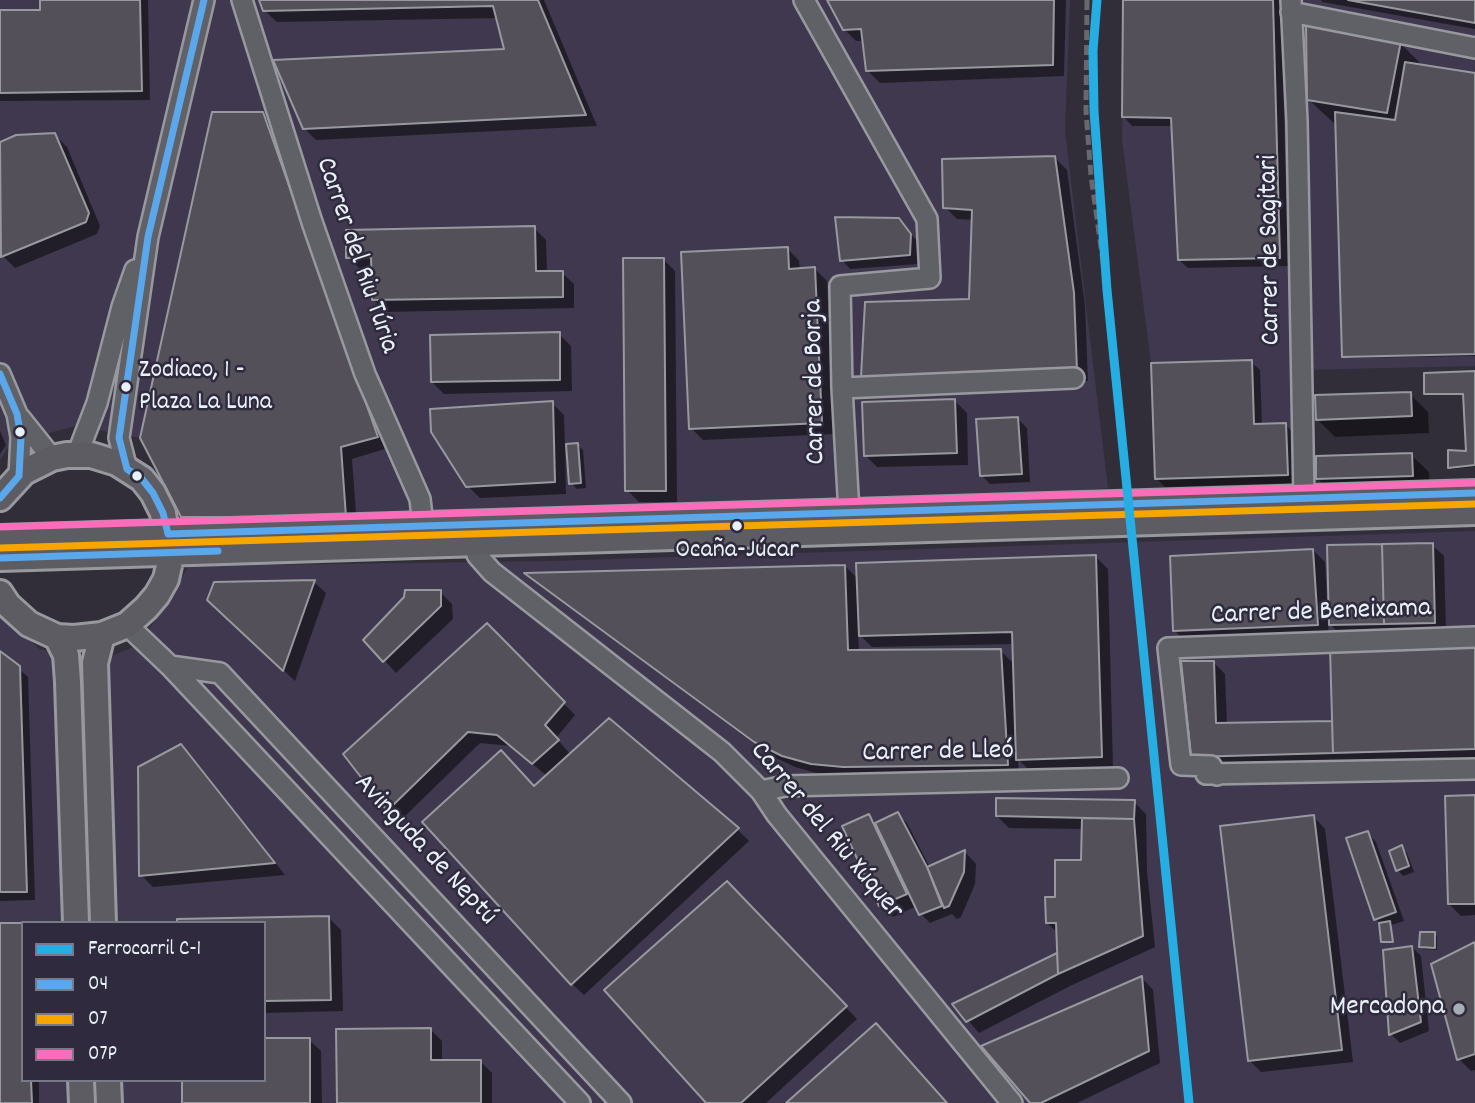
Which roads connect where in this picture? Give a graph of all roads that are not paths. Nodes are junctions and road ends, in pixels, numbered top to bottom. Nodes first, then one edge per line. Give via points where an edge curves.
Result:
1 (204, 0) edge
2 (242, 0) edge
3 (804, 0) edge
4 (1291, 6) edge
5 (1475, 48) edge
6 (148, 237) junction
7 (0, 373) edge
8 (1074, 378) dead end
9 (842, 388) junction
10 (17, 414) junction
11 (77, 455) junction
12 (52, 458) junction
13 (127, 469) junction
14 (19, 476) junction
15 (1475, 493) edge
16 (0, 498) edge
17 (1304, 500) junction
18 (849, 513) junction
19 (1475, 513) edge
20 (1161, 514) junction
21 (1079, 516) junction
22 (424, 525) junction
23 (867, 532) junction
24 (0, 538) edge
25 (169, 543) junction
26 (477, 543) junction
27 (0, 558) edge
28 (0, 593) edge
29 (127, 625) junction
30 (102, 635) junction
31 (57, 636) junction
32 (1475, 637) edge
33 (170, 666) junction
34 (1475, 769) edge
35 (1118, 778) dead end
36 (761, 791) junction
37 (76, 921) edge
38 (103, 921) edge
39 (81, 1082) edge
40 (108, 1082) edge
41 (82, 1103) edge
42 (109, 1103) edge
43 (580, 1103) edge
44 (621, 1103) edge
45 (1012, 1103) edge

1 - 6 street
2 - 22 street, Carrer del Riu Túria via 312,222 365,374 420,499
3 - 9 street, Carrer de Borja via 927,219 930,278 841,286
4 - 5 street
4 - 17 street, Carrer de Sagitari
6 - 11 street
6 - 13 street via 119,438
7 - 10 street
8 - 9 street
9 - 18 street, Carrer de Borja
10 - 12 street
10 - 14 street via 22,438
11 - 12 main road
11 - 13 main road via 103,458
12 - 14 main road
13 - 25 main road via 153,493
14 - 16 main road
15 - 17 main road
17 - 20 main road
18 - 21 main road
18 - 22 main road
18 - 23 street
19 - 20 main road
20 - 21 main road
21 - 23 main road
22 - 25 main road
23 - 26 main road
24 - 25 main road
25 - 26 main road
25 - 27 main road
25 - 29 main road via 166,579 158,595
26 - 36 street, Carrer del Riu Xúquer via 477,555 492,572 722,752
28 - 31 main road via 29,624
29 - 30 main road
29 - 33 street, Avinguda de Neptú
30 - 31 main road
30 - 38 main road via 94,663
31 - 37 main road via 66,655 68,682
32 - 34 street, Carrer de Beneixama via 1168,648 1181,765 1211,766 1211,774
33 - 43 street, Avinguda de Neptú
33 - 44 street, Avinguda de Neptú via 220,673
35 - 36 street, Carrer de Lleó via 785,786
36 - 45 street, Carrer del Riu Xúquer
39 - 41 main road
40 - 42 main road

